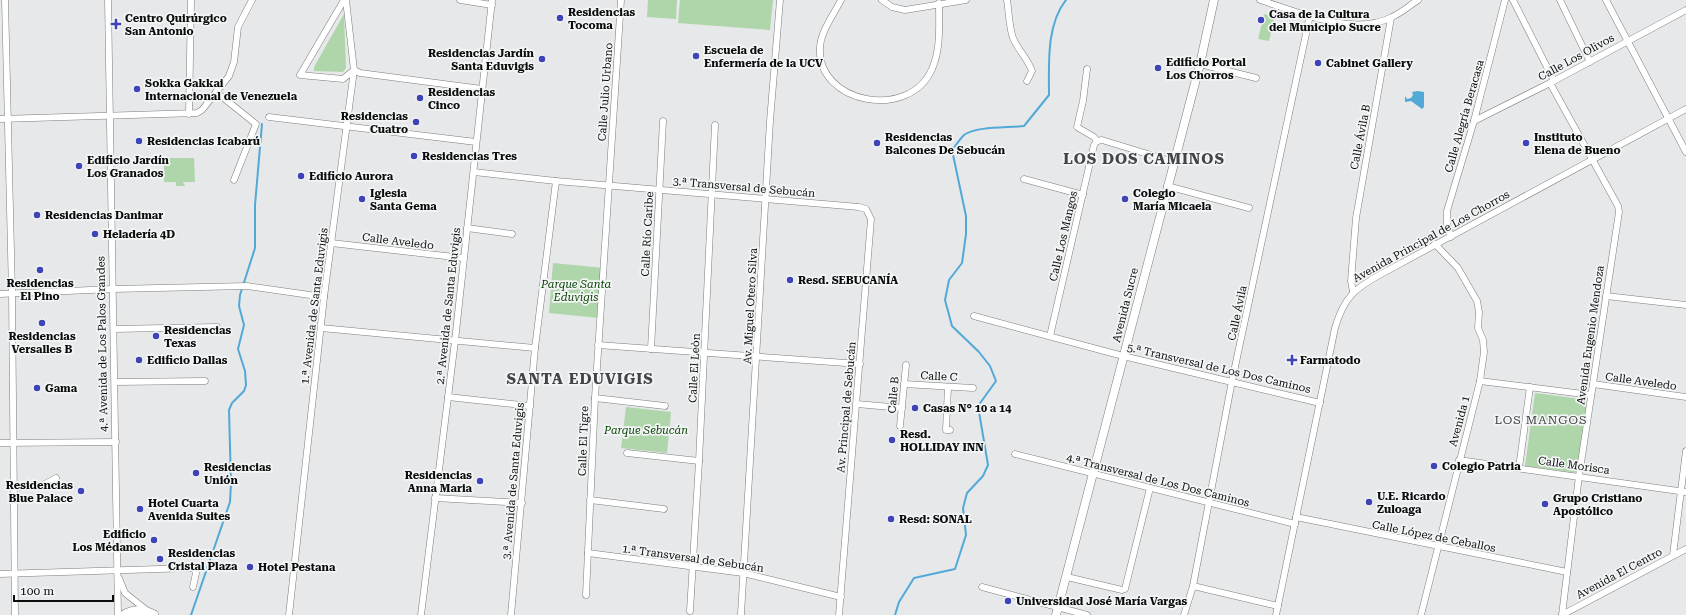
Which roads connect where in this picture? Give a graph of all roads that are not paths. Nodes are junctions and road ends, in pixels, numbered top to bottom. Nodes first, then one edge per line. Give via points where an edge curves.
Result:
1 (5, 0) edge
2 (108, 0) edge
3 (191, 0) edge
4 (252, 0) edge
5 (345, 0) edge
6 (460, 0) edge
7 (621, 0) edge
8 (780, 0) edge
9 (842, 0) edge
10 (882, 0) edge
11 (966, 0) edge
12 (1007, 0) edge
13 (1214, 0) edge
14 (1260, 0) edge
15 (1418, 0) edge
16 (1513, 0) edge
17 (1560, 0) edge
18 (1606, 0) edge
19 (1507, 1) edge
20 (492, 2) edge
21 (939, 3) junction
22 (1686, 10) edge
23 (1310, 15) junction
24 (1391, 18) junction
25 (1628, 40) junction
26 (1590, 62) junction
27 (1200, 64) junction
28 (1087, 69) dead end
29 (354, 70) junction
30 (1256, 78) dead end
31 (1027, 81) dead end
32 (1552, 82) junction
33 (482, 89) junction
34 (216, 92) junction
35 (1686, 109) edge
36 (189, 114) junction
37 (109, 117) junction
38 (270, 117) dead end
39 (3, 119) edge
40 (1668, 119) junction
41 (663, 121) dead end
42 (1474, 121) junction
43 (715, 125) dead end
44 (346, 126) junction
45 (1097, 141) junction
46 (476, 142) junction
47 (1686, 152) edge
48 (1592, 159) junction
49 (1174, 162) junction
50 (474, 172) junction
51 (1024, 179) dead end
52 (234, 180) dead end
53 (556, 181) junction
54 (608, 186) junction
55 (1167, 186) junction
56 (660, 190) junction
57 (712, 194) junction
58 (1083, 195) junction
59 (765, 199) junction
60 (1249, 208) dead end
61 (871, 219) joint
62 (467, 228) junction
63 (512, 234) dead end
64 (1451, 237) junction
65 (331, 243) junction
66 (1435, 244) junction
67 (463, 258) junction
68 (112, 289) junction
69 (1353, 292) junction
70 (12, 293) junction
71 (0, 294) edge
72 (1606, 296) junction
73 (324, 297) junction
74 (1686, 305) edge
75 (974, 316) dead end
76 (216, 327) dead end
77 (321, 328) junction
78 (114, 329) junction
79 (1050, 336) junction
80 (455, 341) junction
81 (598, 345) junction
82 (535, 348) junction
83 (651, 349) junction
84 (705, 354) junction
85 (1123, 356) junction
86 (758, 358) junction
87 (860, 364) junction
88 (906, 365) dead end
89 (205, 381) dead end
90 (1232, 381) junction
91 (1480, 381) junction
92 (115, 382) junction
93 (904, 384) junction
94 (1593, 384) junction
95 (948, 387) junction
96 (1530, 387) junction
97 (973, 388) dead end
98 (1591, 395) junction
99 (448, 397) junction
100 (1686, 397) edge
101 (595, 398) junction
102 (1320, 403) junction
103 (856, 404) junction
104 (530, 406) junction
105 (665, 406) dead end
106 (902, 408) junction
107 (900, 426) dead end
108 (950, 430) dead end
109 (116, 442) junction
110 (0, 443) edge
111 (14, 443) junction
112 (1686, 451) edge
113 (627, 453) dead end
114 (1015, 454) dead end
115 (1459, 460) junction
116 (699, 461) junction
117 (1519, 468) junction
118 (1094, 473) junction
119 (1579, 476) junction
120 (56, 478) dead end
121 (15, 487) junction
122 (1150, 488) junction
123 (1683, 492) edge
124 (435, 498) junction
125 (590, 500) junction
126 (522, 503) junction
127 (1210, 503) junction
128 (664, 509) dead end
129 (1296, 517) junction
130 (1295, 524) junction
131 (1439, 547) junction
132 (1686, 549) edge
133 (588, 553) junction
134 (1673, 555) junction
135 (692, 567) junction
136 (118, 571) junction
137 (15, 572) junction
138 (1567, 572) junction
139 (0, 574) edge
140 (743, 574) junction
141 (1067, 577) junction
142 (1193, 586) junction
143 (193, 587) dead end
144 (982, 587) dead end
145 (586, 595) dead end
146 (841, 597) junction
147 (1278, 606) junction
148 (690, 611) dead end
149 (1057, 611) edge
150 (153, 614) edge
151 (741, 614) dead end
152 (15, 615) edge
153 (118, 615) edge
154 (124, 615) edge
155 (289, 615) edge
156 (421, 615) edge
157 (511, 615) edge
158 (839, 615) edge
159 (1086, 615) edge
160 (1184, 615) edge
161 (1276, 615) edge
162 (1421, 615) edge
163 (1562, 615) edge

1 - 39 street
2 - 37 street, 4.ª Avenida de Los Palos Grandes
3 - 36 street
4 - 34 street via 238,27 234,62 229,76
5 - 29 street, 1.ª Avenida de Santa Eduvigis
5 - 29 street via 300,75 343,79
6 - 20 street
7 - 54 street, Calle Julio Urbano
8 - 59 street, Av. Miguel Otero Silva
9 - 21 street via 823,34 820,44 822,66 825,73 850,94 881,101 897,99 908,94 925,80 932,70 940,34
10 - 21 street via 899,10
11 - 21 street
12 - 31 street via 1012,36 1022,55 1030,63 1032,71
13 - 27 main road, Avenida Sucre
14 - 23 street
15 - 24 street
16 - 32 street, Avenida Eugenio Mendoza
17 - 26 street
18 - 25 street
19 - 42 street, Calle Alegría Beracasa
20 - 33 street, 2.ª Avenida de Santa Eduvigis
22 - 25 street, Calle Los Olivos
23 - 24 street via 1354,26
23 - 90 street, Calle Ávila
24 - 69 street, Calle Ávila B via 1356,218 1351,281
25 - 26 street, Calle Los Olivos
25 - 40 street
26 - 32 street, Calle Los Olivos
27 - 30 street
27 - 49 main road, Avenida Sucre
28 - 45 street via 1077,127
29 - 33 street via 360,73
29 - 44 street, 1.ª Avenida de Santa Eduvigis
32 - 42 street, Calle Los Olivos
32 - 48 street, Avenida Eugenio Mendoza
33 - 46 street, 2.ª Avenida de Santa Eduvigis
34 - 36 street via 202,110
34 - 52 street via 251,119 257,127
35 - 40 street, Avenida Principal de Los Chorros
36 - 37 street
37 - 39 street
37 - 68 street, 4.ª Avenida de Los Palos Grandes
38 - 44 street
39 - 70 street
40 - 47 street
40 - 48 street, Avenida Principal de Los Chorros
41 - 56 street, Calle Río Caribe
42 - 64 street, Calle Alegría Beracasa via 1447,211
43 - 57 street, Calle El Leòn
44 - 46 street
44 - 65 street, 1.ª Avenida de Santa Eduvigis
45 - 49 street via 1102,140
45 - 58 street, Calle Los Mangos
46 - 50 street, 2.ª Avenida de Santa Eduvigis
48 - 64 street, Avenida Principal de Los Chorros
48 - 72 street, Avenida Eugenio Mendoza via 1619,212
49 - 55 main road, Avenida Sucre
50 - 53 street, 3.ª Transversal de Sebucán
50 - 62 street, 2.ª Avenida de Santa Eduvigis
51 - 58 street
53 - 54 street, 3.ª Transversal de Sebucán
53 - 82 street, 3.ª Avenida de Santa Eduvigis
54 - 56 street, 3.ª Transversal de Sebucán
54 - 81 street, Calle El Tigre
55 - 60 street
55 - 85 main road, Avenida Sucre
56 - 57 street, 3.ª Transversal de Sebucán
56 - 83 street, Calle Río Caribe
57 - 59 street, 3.ª Transversal de Sebucán
57 - 84 street, Calle El Leòn
58 - 79 street, Calle Los Mangos
59 - 61 street, 3.ª Transversal de Sebucán via 859,207 866,209
59 - 86 street, Av. Miguel Otero Silva
61 - 87 street, Av. Principal de Sebucán
62 - 63 street
62 - 67 street, 2.ª Avenida de Santa Eduvigis
64 - 66 street, Avenida Principal de Los Chorros
65 - 67 street, Calle Aveledo
65 - 73 street, 1.ª Avenida de Santa Eduvigis
66 - 69 street, Avenida Principal de Los Chorros via 1371,279
66 - 91 street, Avenida 1 via 1458,268 1477,301 1478,328 1484,352
67 - 80 street, 2.ª Avenida de Santa Eduvigis
68 - 70 street
68 - 73 street via 247,286
68 - 78 street, 4.ª Avenida de Los Palos Grandes
69 - 102 street, Avenida Principal de Los Chorros via 1337,322
70 - 71 street
70 - 111 street
72 - 74 street
72 - 94 street, Avenida Eugenio Mendoza
73 - 77 street, 1.ª Avenida de Santa Eduvigis
75 - 79 street, 5.ª Transversal de Los Dos Caminos
76 - 78 street
77 - 80 street
77 - 155 street, 1.ª Avenida de Santa Eduvigis
78 - 92 street, 4.ª Avenida de Los Palos Grandes
79 - 85 street, 5.ª Transversal de Los Dos Caminos
80 - 82 street
80 - 99 street, 2.ª Avenida de Santa Eduvigis
81 - 83 street
81 - 101 street, Calle El Tigre
82 - 104 street, 3.ª Avenida de Santa Eduvigis
83 - 84 street
84 - 86 street
84 - 116 street, Calle El Leòn
85 - 90 street, 5.ª Transversal de Los Dos Caminos
85 - 118 main road, Avenida Sucre
86 - 87 street
86 - 140 street, Av. Miguel Otero Silva
87 - 103 street, Av. Principal de Sebucán
88 - 93 street, Calle B
89 - 92 street
90 - 102 street, 5.ª Transversal de Los Dos Caminos
90 - 127 street, Calle Ávila
91 - 96 street
91 - 115 street, Avenida 1
92 - 109 street, 4.ª Avenida de Los Palos Grandes
93 - 95 street, Calle C
93 - 106 street, Calle B
94 - 98 street, Avenida Eugenio Mendoza
94 - 100 street, Calle Aveledo
95 - 97 street, Calle C
95 - 108 street via 946,430
96 - 98 street
96 - 117 street
98 - 119 street, Avenida Eugenio Mendoza
99 - 104 street
99 - 124 street, 2.ª Avenida de Santa Eduvigis
101 - 105 street
101 - 125 street, Calle El Tigre
102 - 129 street, Avenida Principal de Los Chorros
103 - 106 street
103 - 146 street, Av. Principal de Sebucán
104 - 126 street, 3.ª Avenida de Santa Eduvigis
106 - 107 street, Calle B
109 - 111 street
109 - 136 street, 4.ª Avenida de Los Palos Grandes
110 - 111 street
111 - 121 street
112 - 123 street
113 - 116 street
114 - 118 street, 4.ª Transversal de Los Dos Caminos
115 - 117 street, Calle Morisca
115 - 131 street, Avenida 1
116 - 135 street, Calle El Leòn
117 - 119 street, Calle Morisca
118 - 122 street, 4.ª Transversal de Los Dos Caminos
118 - 141 main road, Avenida Sucre
119 - 123 street, Calle Morisca
119 - 138 street, Avenida Eugenio Mendoza
120 - 121 street via 41,486
121 - 137 street
122 - 127 street, 4.ª Transversal de Los Dos Caminos
122 - 141 street via 1125,589
123 - 134 street
124 - 126 street
124 - 156 street, 2.ª Avenida de Santa Eduvigis
125 - 128 street
125 - 133 street, Calle El Tigre
126 - 157 street, 3.ª Avenida de Santa Eduvigis
127 - 130 street, 4.ª Transversal de Los Dos Caminos
127 - 142 street, Calle Ávila
129 - 130 street, Avenida Principal de Los Chorros
129 - 131 street, Calle López de Ceballos
130 - 147 street, Avenida Principal de Los Chorros
131 - 138 street, Calle López de Ceballos
131 - 162 street, Avenida 1
132 - 134 street, Avenida El Centro
133 - 135 street, 1.ª Transversal de Sebucán
133 - 145 street, Calle El Tigre
134 - 163 street, Avenida El Centro
135 - 140 street, 1.ª Transversal de Sebucán
135 - 148 street, Calle El Leòn
136 - 137 street
136 - 143 street via 191,568 195,569 196,573
136 - 150 street via 125,593
136 - 153 street, 4.ª Avenida de Los Palos Grandes
137 - 139 street
137 - 152 street
138 - 163 street, Avenida Eugenio Mendoza
140 - 146 street, 1.ª Transversal de Sebucán
140 - 151 street, Av. Miguel Otero Silva
141 - 149 main road, Avenida Sucre
142 - 147 street
142 - 160 street, Calle Ávila
144 - 149 street
146 - 158 street, Av. Principal de Sebucán
147 - 161 street, Avenida Principal de Los Chorros
149 - 159 street
150 - 154 main road via 131,611

